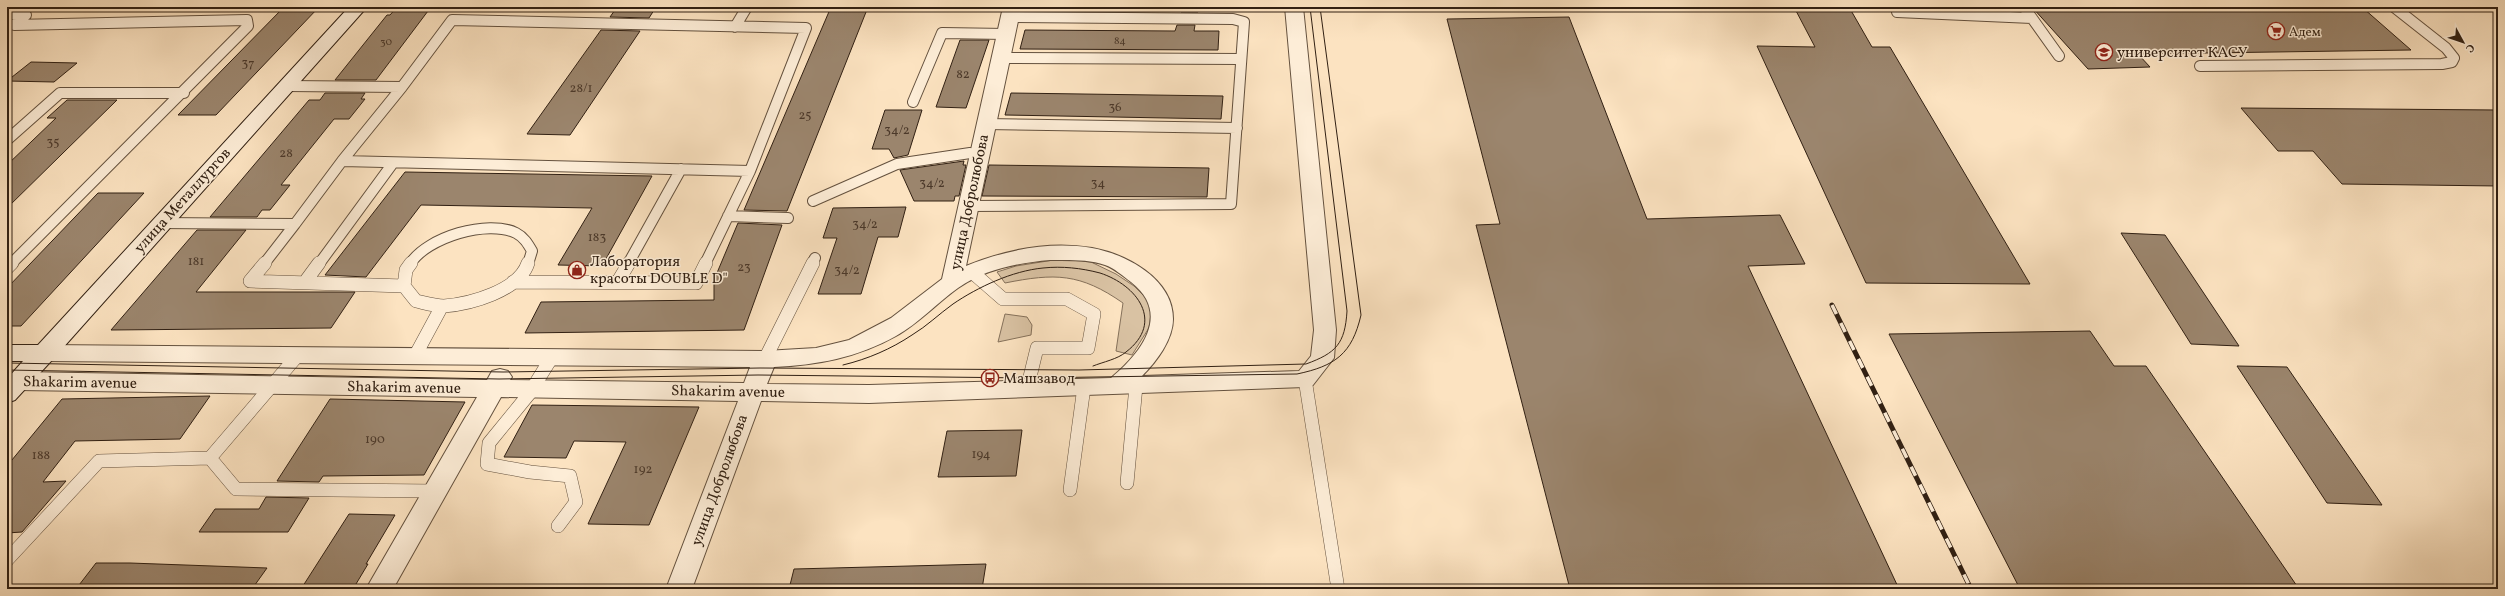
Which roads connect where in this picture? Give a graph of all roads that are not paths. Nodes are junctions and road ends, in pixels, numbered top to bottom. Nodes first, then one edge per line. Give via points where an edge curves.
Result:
1 (358, 7) edge
2 (746, 7) edge
3 (1214, 7) edge
4 (1294, 7) edge
5 (2024, 7) edge
6 (2394, 7) edge
7 (1897, 12) dead end
8 (7, 14) edge
9 (2032, 18) junction
10 (1009, 19) edge
11 (1212, 19) junction
12 (735, 27) junction
13 (2059, 56) dead end
14 (1001, 58) junction
15 (1241, 59) junction
16 (2200, 66) dead end
17 (287, 86) junction
18 (402, 87) junction
19 (184, 93) junction
20 (913, 102) dead end
21 (986, 124) junction
22 (1237, 128) junction
23 (7, 140) edge
24 (970, 153) dead end
25 (342, 162) junction
26 (393, 163) junction
27 (681, 170) junction
28 (750, 171) junction
29 (813, 201) dead end
30 (969, 206) junction
31 (728, 216) junction
32 (788, 218) dead end
33 (160, 223) junction
34 (295, 224) junction
35 (815, 258) dead end
36 (7, 268) edge
37 (962, 277) junction
38 (305, 282) junction
39 (512, 282) junction
40 (617, 283) junction
41 (404, 286) junction
42 (442, 306) junction
43 (7, 353) edge
44 (45, 353) junction
45 (298, 355) junction
46 (415, 356) junction
47 (512, 357) junction
48 (552, 357) junction
49 (765, 358) junction
50 (1305, 379) junction
51 (274, 385) junction
52 (11, 386) edge
53 (1126, 386) junction
54 (1084, 387) junction
55 (494, 388) junction
56 (532, 389) junction
57 (1027, 389) junction
58 (752, 392) junction
59 (210, 458) junction
60 (1127, 484) dead end
61 (1070, 490) dead end
62 (435, 491) junction
63 (558, 526) dead end
64 (13, 546) edge
65 (7, 560) edge
66 (379, 589) edge
67 (678, 589) edge
68 (1338, 589) edge

1 - 17 street, улица Металлургов
2 - 12 lane
3 - 11 lane
4 - 50 street via 1325,330 1322,358
5 - 9 lane
6 - 16 lane via 2446,48 2454,58 2452,62
7 - 9 lane
8 - 19 lane via 26,15 14,25 247,20 248,26
9 - 13 lane
10 - 11 lane
10 - 14 street, улица Добролюбова
10 - 20 lane via 942,33
11 - 15 lane via 1244,22
12 - 18 lane via 452,20
12 - 28 lane via 806,28
14 - 15 lane
14 - 21 street, улица Добролюбова
15 - 22 lane
17 - 18 lane
17 - 33 street, улица Металлургов
18 - 25 lane
19 - 23 lane via 60,93
19 - 36 lane
21 - 22 lane
21 - 30 street, улица Добролюбова
22 - 30 lane via 1231,204
24 - 29 lane via 896,164
25 - 26 lane
25 - 34 lane
26 - 27 lane
26 - 38 lane
27 - 28 lane
27 - 40 lane
28 - 31 lane
30 - 37 street, улица Добролюбова
31 - 32 lane
31 - 40 lane via 696,283
33 - 34 lane
33 - 44 street, улица Металлургов
34 - 38 lane via 250,281
35 - 49 lane
37 - 49 street, улица Добролюбова via 884,332 846,349 813,357
37 - 53 street via 1015,256 1084,254 1111,259 1151,287 1163,316 1158,339
37 - 57 lane via 1003,299 1067,299 1094,314 1088,348 1037,348
38 - 41 lane
39 - 40 lane
39 - 41 lane via 527,267 532,251 526,238 512,230 490,228 465,231 440,241 419,254 406,270
39 - 42 lane via 496,293 476,301
41 - 42 lane via 416,301
42 - 46 lane
43 - 44 street, Shakarim avenue
44 - 45 street, Shakarim avenue
44 - 52 street, улица Металлургов
45 - 46 street, Shakarim avenue
45 - 51 lane
46 - 47 street, Shakarim avenue
47 - 48 street, Shakarim avenue
47 - 55 street
48 - 49 street, Shakarim avenue
48 - 56 lane
49 - 58 street, улица Добролюбова
50 - 53 street, Shakarim avenue
50 - 68 lane
51 - 52 street, Shakarim avenue
51 - 55 street, Shakarim avenue
51 - 59 lane
53 - 54 street, Shakarim avenue
53 - 60 lane
54 - 57 street, Shakarim avenue
54 - 61 lane
55 - 56 street, Shakarim avenue
55 - 62 street
56 - 58 street, Shakarim avenue
56 - 63 lane via 489,443 487,464 570,476 576,502
57 - 58 street, Shakarim avenue via 869,394
58 - 67 street, улица Добролюбова
59 - 62 lane via 236,489
59 - 64 lane via 100,461
62 - 66 street
64 - 65 lane

